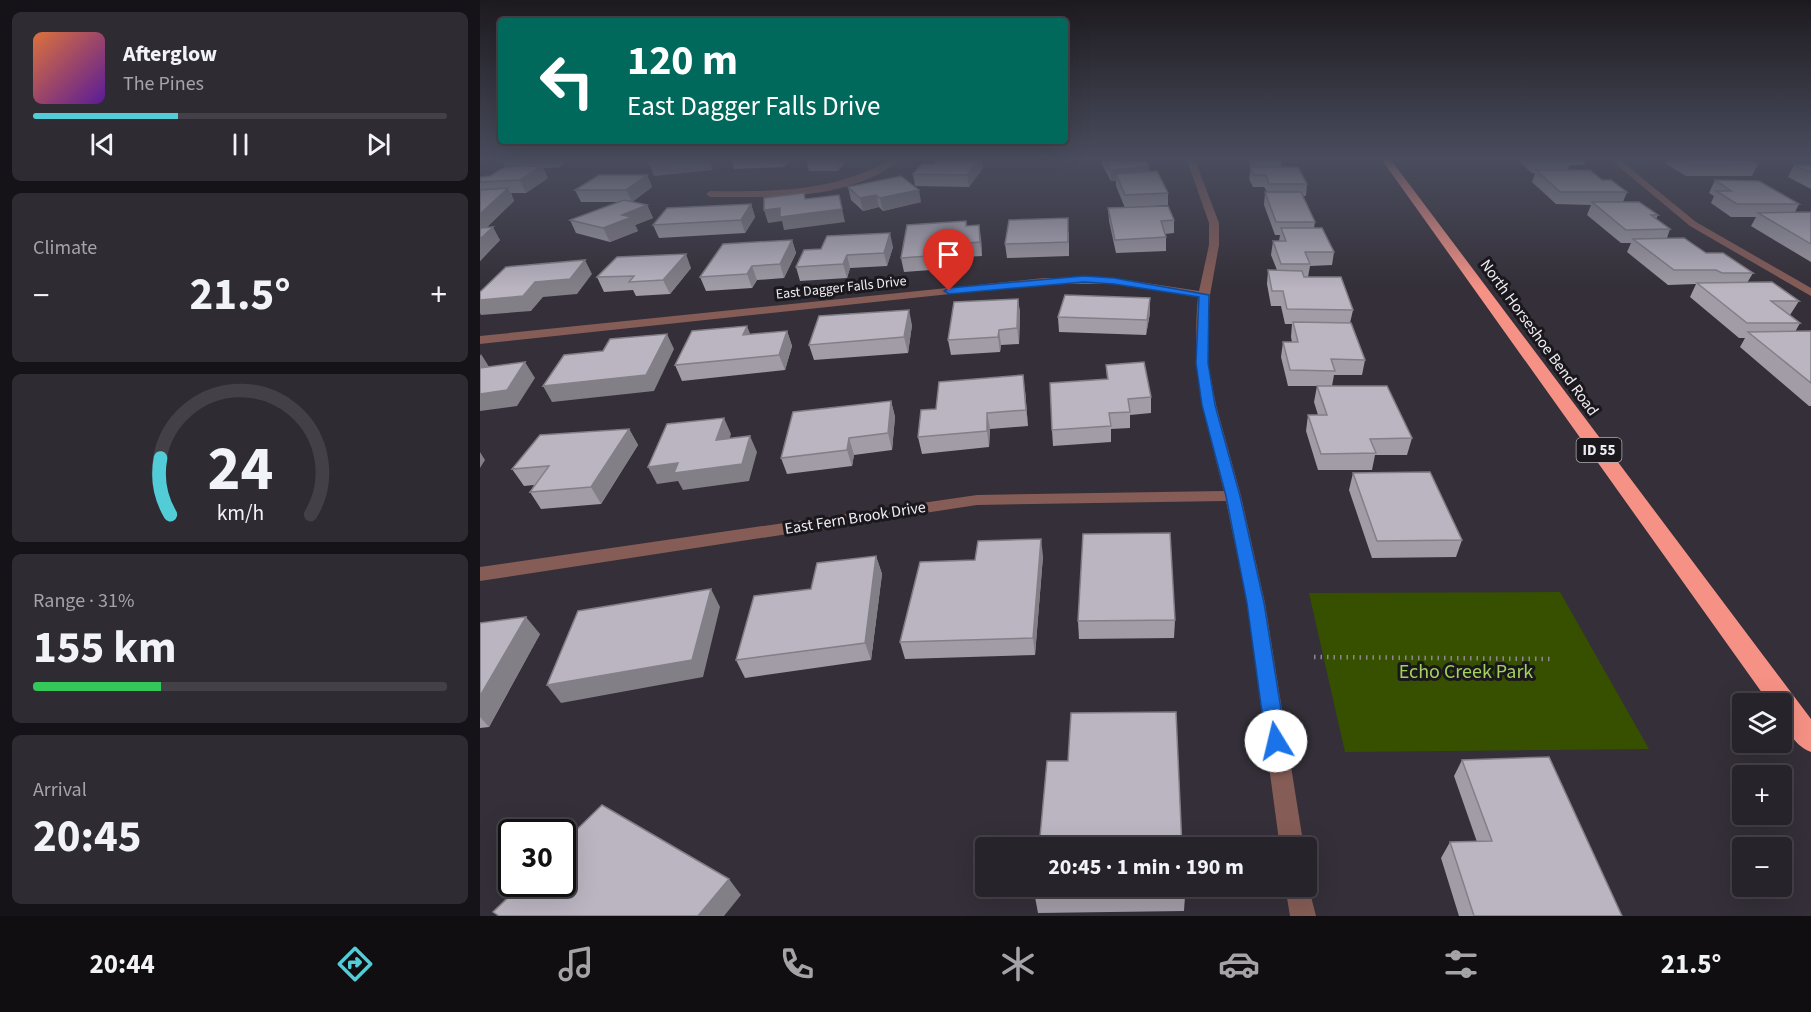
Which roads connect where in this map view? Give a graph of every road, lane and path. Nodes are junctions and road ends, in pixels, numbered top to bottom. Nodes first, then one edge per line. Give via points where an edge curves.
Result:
1 (1207, 203) edge
2 (1417, 203) edge
3 (1667, 203) edge
4 (1811, 292) edge
5 (1204, 295) junction
6 (480, 340) edge
7 (1233, 496) junction
8 (480, 574) edge
9 (1314, 657) dead end
10 (1552, 659) dead end
11 (1811, 740) edge
12 (1290, 837) edge
13 (1300, 897) edge
14 (1303, 916) edge

1 - 5 street via 1215,234
2 - 11 highway, North Horseshoe Bend Road / ID 55
3 - 4 street via 1693,224
5 - 6 street, East Dagger Falls Drive via 1114,281 1044,281
5 - 7 street via 1202,363
7 - 8 street, East Fern Brook Drive via 977,500
7 - 12 street via 1256,603
9 - 10 path
13 - 14 street

